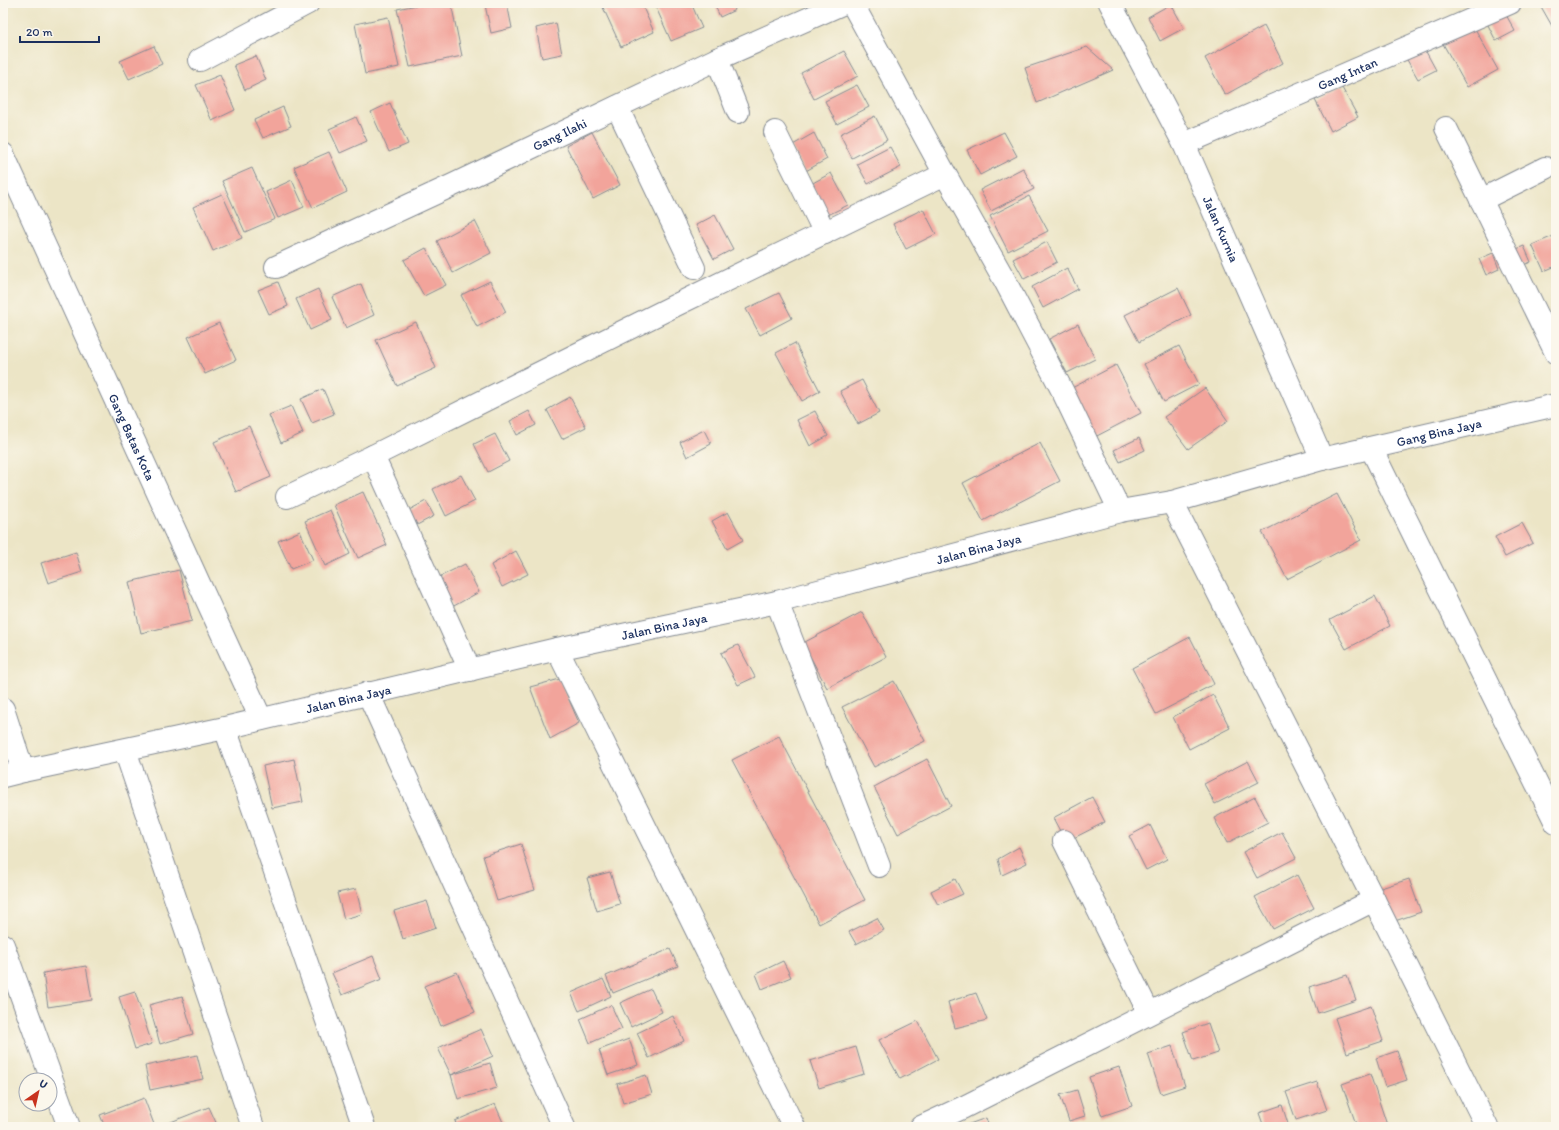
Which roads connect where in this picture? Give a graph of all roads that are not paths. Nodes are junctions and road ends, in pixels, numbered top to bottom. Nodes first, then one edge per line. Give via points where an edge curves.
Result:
1 (308, 3) edge
2 (844, 3) edge
3 (852, 3) edge
4 (1110, 3) edge
5 (1510, 3) edge
6 (717, 59) junction
7 (200, 60) dead end
8 (617, 107) junction
9 (738, 112) dead end
10 (1446, 128) dead end
11 (775, 132) dead end
12 (1184, 144) junction
13 (3, 154) edge
14 (1545, 168) dead end
15 (945, 174) junction
16 (1481, 200) junction
17 (825, 233) junction
18 (276, 267) dead end
19 (694, 268) dead end
20 (1556, 353) edge
21 (1556, 405) edge
22 (1371, 448) junction
23 (373, 456) junction
24 (1322, 459) junction
25 (287, 497) dead end
26 (1172, 502) junction
27 (1120, 511) junction
28 (778, 602) junction
29 (557, 649) junction
30 (470, 670) junction
31 (368, 693) junction
32 (3, 709) edge
33 (261, 719) junction
34 (225, 728) junction
35 (125, 750) junction
36 (13, 774) edge
37 (1556, 823) edge
38 (1064, 841) dead end
39 (879, 866) dead end
40 (1374, 900) junction
41 (3, 945) edge
42 (1149, 1013) junction
43 (69, 1127) edge
44 (253, 1127) edge
45 (364, 1127) edge
46 (564, 1127) edge
47 (794, 1127) edge
48 (920, 1127) edge
49 (1487, 1127) edge

1 - 7 street
2 - 6 street, Gang Ilahi
3 - 15 street
4 - 12 street, Jalan Kurnia
5 - 12 street, Gang Intan
6 - 8 street, Gang Ilahi
6 - 9 street
8 - 18 street, Gang Ilahi
8 - 19 street
10 - 16 street
11 - 17 street
12 - 24 street, Jalan Kurnia
13 - 33 street, Gang Batas Kota
14 - 16 street
15 - 17 street
15 - 27 street via 1062,390
16 - 20 street
17 - 23 street
21 - 22 street, Gang Bina Jaya
22 - 24 street, Gang Bina Jaya
22 - 37 street
23 - 25 street
23 - 30 street
24 - 26 street, Jalan Bina Jaya
26 - 27 street, Jalan Bina Jaya
26 - 40 street
27 - 28 street, Jalan Bina Jaya
28 - 29 street, Jalan Bina Jaya
28 - 39 street
29 - 30 street, Jalan Bina Jaya
29 - 47 street
30 - 31 street, Jalan Bina Jaya
31 - 33 street, Jalan Bina Jaya
31 - 46 street
32 - 36 street
33 - 34 street, Jalan Bina Jaya
34 - 35 street, Jalan Bina Jaya
34 - 45 street
35 - 36 street, Jalan Bina Jaya
35 - 44 street
38 - 42 street
40 - 42 street
40 - 49 street
41 - 43 street
42 - 48 street

